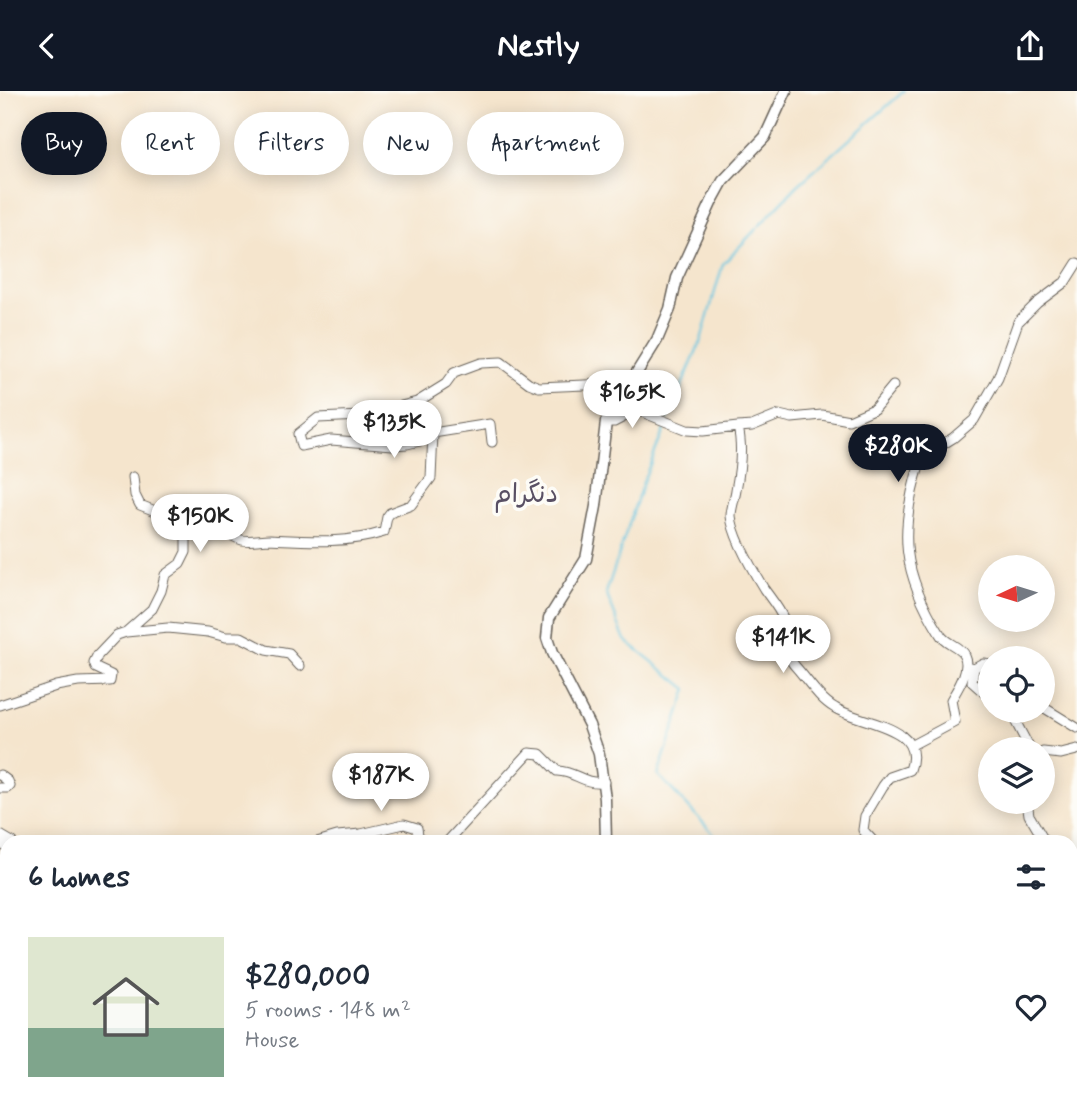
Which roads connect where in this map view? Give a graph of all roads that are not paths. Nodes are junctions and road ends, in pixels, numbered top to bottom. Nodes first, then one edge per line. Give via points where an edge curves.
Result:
1 (786, 91) edge
2 (1077, 263) edge
3 (630, 383) junction
4 (893, 386) dead end
5 (606, 422) junction
6 (738, 427) junction
7 (433, 433) junction
8 (492, 442) dead end
9 (132, 477) dead end
10 (186, 536) junction
11 (126, 632) junction
12 (978, 664) edge
13 (300, 666) dead end
14 (970, 666) junction
15 (978, 687) edge
16 (0, 705) edge
17 (1055, 714) edge
18 (1077, 728) edge
19 (910, 746) junction
20 (1077, 750) edge
21 (1055, 753) edge
22 (0, 775) edge
23 (604, 782) junction
24 (0, 788) edge
25 (1029, 814) edge
26 (337, 835) edge
27 (418, 835) edge
28 (453, 835) edge
29 (606, 835) edge
30 (868, 835) edge
31 (1041, 835) edge

1 - 3 main road via 765,137 723,181 712,201 677,278 663,328
2 - 14 street via 1065,282 1018,322 998,378 975,420 924,456 914,482 905,540 909,567 917,593 942,638 963,652
3 - 5 main road
3 - 7 street via 539,387 501,362 481,363 454,373 446,384 417,403 361,416 318,418 298,437 301,446 331,440 393,445 420,442
4 - 6 street via 874,409 849,420 779,415
5 - 6 street via 637,410 684,428
5 - 23 main road via 590,547 580,572 549,618 547,638 589,725
6 - 19 street via 739,474 731,516 753,568 785,623 793,664 835,709 878,723
7 - 8 street via 490,424
7 - 10 street via 431,478 411,505 390,513 384,532 321,542 243,540 213,528
9 - 10 street via 141,505 184,521
10 - 11 street via 186,552 165,575 152,609
11 - 13 street via 168,628 241,637 266,650 289,654
11 - 16 street via 113,638 94,663 111,675 110,681 56,686
12 - 14 street
14 - 15 street via 972,682
14 - 19 street via 951,700 955,722
17 - 18 street
19 - 30 street via 914,760 910,771 890,777 865,816 863,830
20 - 21 street
22 - 24 street via 10,786
23 - 28 street via 587,782 570,772 556,771 540,754 529,753
23 - 29 main road
25 - 31 street
26 - 27 street via 404,824 417,828

